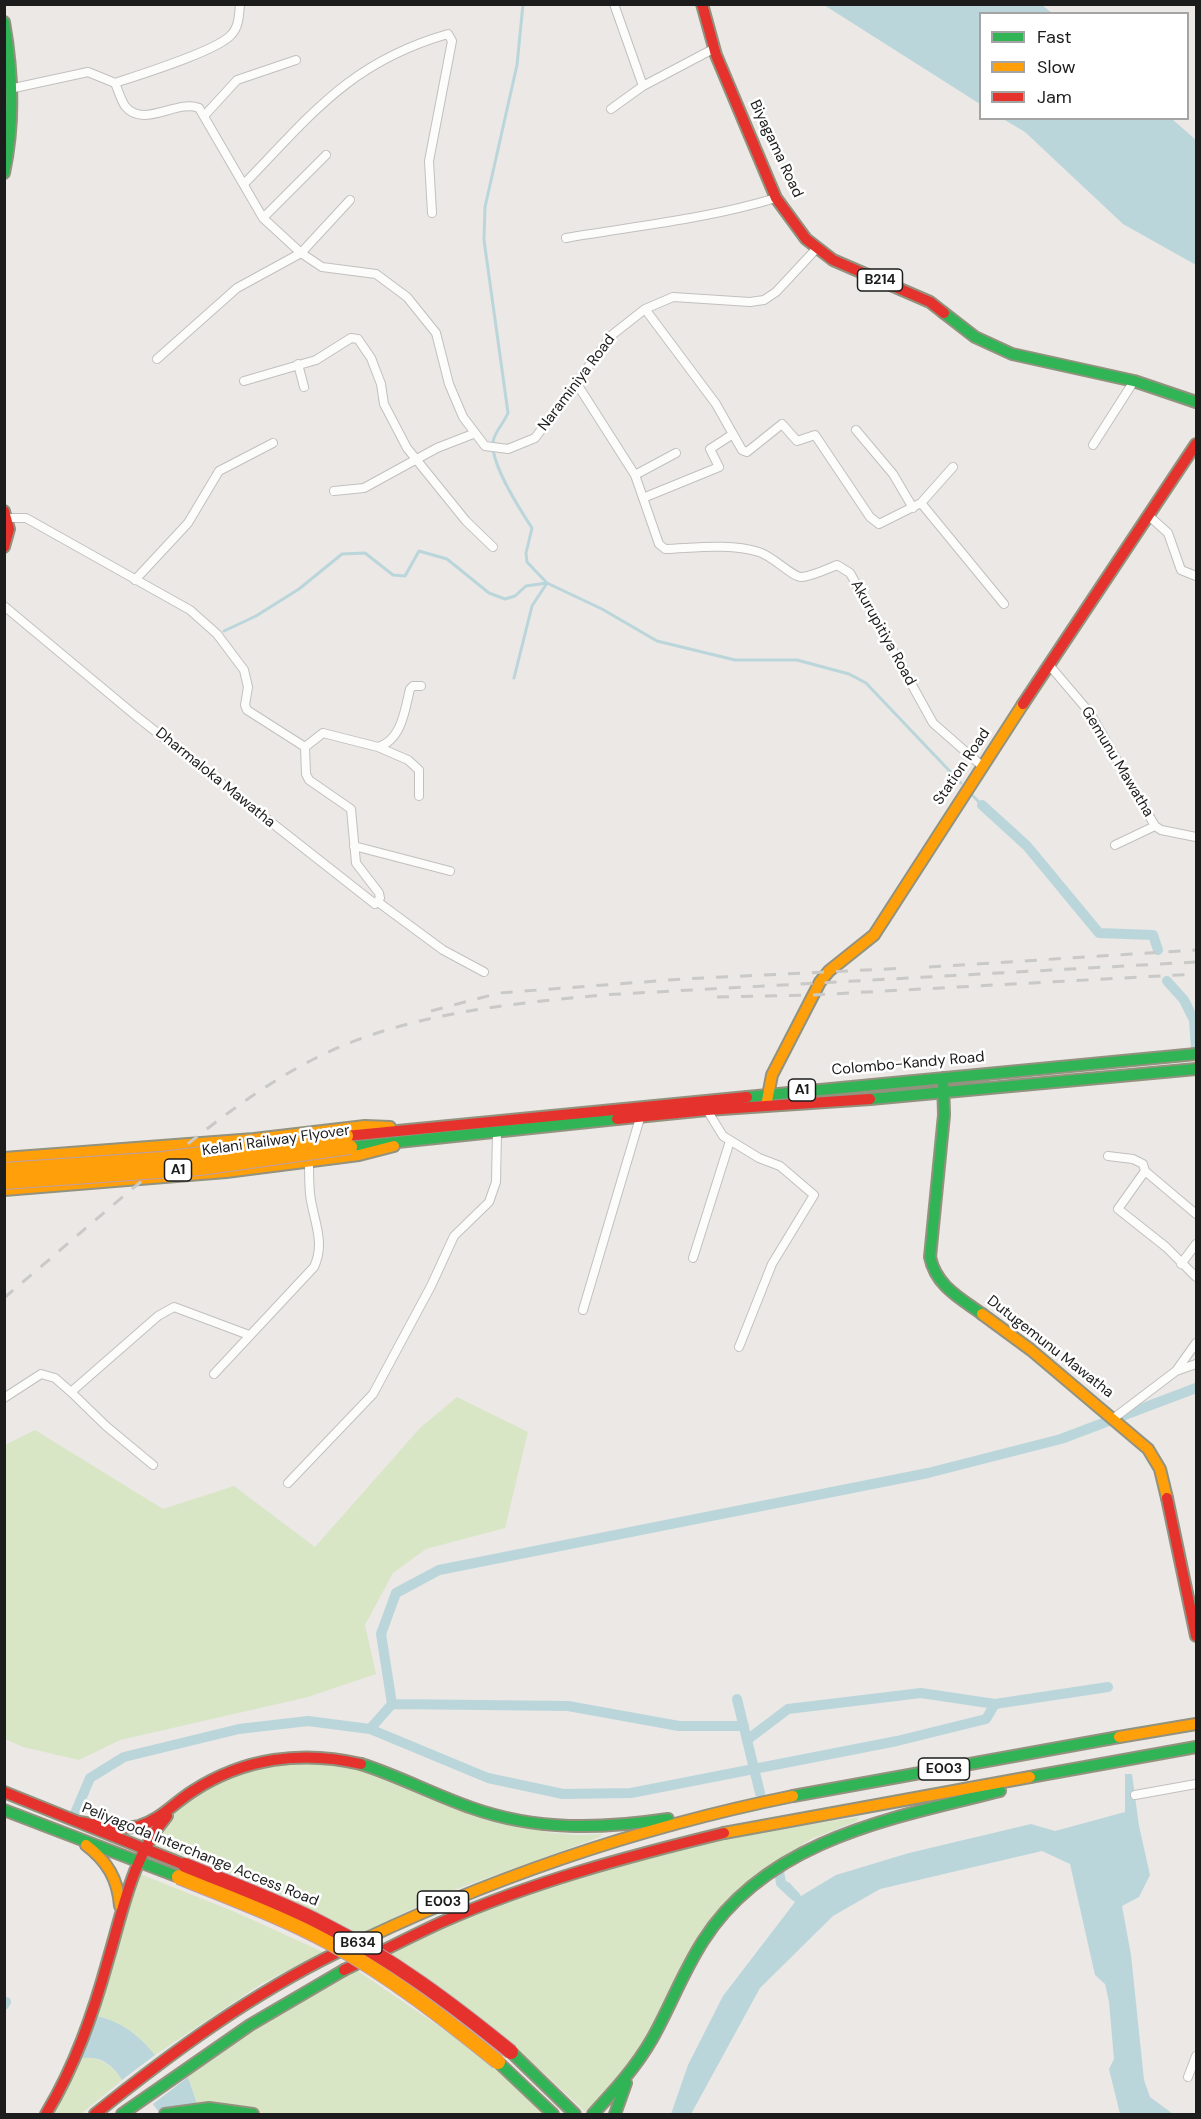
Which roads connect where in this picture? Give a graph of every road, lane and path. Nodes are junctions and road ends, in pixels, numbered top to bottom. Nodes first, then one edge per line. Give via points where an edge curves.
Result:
1 (240, 4) edge
2 (614, 4) edge
3 (702, 4) edge
4 (4, 22) edge
5 (715, 48) junction
6 (296, 60) dead end
7 (115, 83) junction
8 (643, 86) junction
9 (14, 88) junction
10 (611, 109) dead end
11 (205, 115) junction
12 (326, 154) dead end
13 (5, 168) edge
14 (244, 184) junction
15 (776, 198) junction
16 (350, 200) dead end
17 (432, 213) dead end
18 (263, 218) junction
19 (566, 238) dead end
20 (817, 248) junction
21 (301, 253) junction
22 (645, 309) junction
23 (157, 359) dead end
24 (298, 364) junction
25 (244, 381) dead end
26 (1134, 381) junction
27 (577, 384) junction
28 (304, 387) dead end
29 (1197, 402) edge
30 (856, 430) dead end
31 (473, 434) junction
32 (733, 434) junction
33 (273, 443) dead end
34 (1197, 444) edge
35 (1093, 445) dead end
36 (676, 453) dead end
37 (415, 461) junction
38 (953, 467) dead end
39 (635, 475) junction
40 (334, 490) dead end
41 (643, 498) junction
42 (921, 503) junction
43 (913, 508) junction
44 (7, 515) edge
45 (1149, 516) junction
46 (493, 547) dead end
47 (4, 548) edge
48 (1197, 576) edge
49 (135, 580) junction
50 (1004, 604) dead end
51 (4, 606) edge
52 (1050, 666) junction
53 (421, 686) dead end
54 (305, 747) junction
55 (378, 747) junction
56 (982, 766) junction
57 (419, 796) dead end
58 (1155, 826) junction
59 (1197, 837) edge
60 (1115, 844) dead end
61 (354, 846) junction
62 (450, 871) dead end
63 (378, 902) junction
64 (484, 972) dead end
65 (1197, 1054) edge
66 (1197, 1069) edge
67 (943, 1078) junction
68 (945, 1094) junction
69 (767, 1101) junction
70 (707, 1110) junction
71 (640, 1118) junction
72 (497, 1132) junction
73 (408, 1135) junction
74 (254, 1139) junction
75 (730, 1140) junction
76 (348, 1142) junction
77 (107, 1151) junction
78 (1108, 1156) dead end
79 (4, 1158) edge
80 (309, 1161) junction
81 (258, 1168) junction
82 (4, 1170) edge
83 (1145, 1171) junction
84 (4, 1182) edge
85 (111, 1183) junction
86 (4, 1190) edge
87 (1197, 1214) edge
88 (1197, 1244) edge
89 (693, 1258) dead end
90 (1181, 1264) junction
91 (1197, 1277) edge
92 (583, 1310) dead end
93 (249, 1335) junction
94 (1197, 1343) edge
95 (739, 1347) dead end
96 (1197, 1364) edge
97 (1176, 1371) junction
98 (214, 1374) dead end
99 (72, 1392) junction
100 (4, 1398) edge
101 (1114, 1418) junction
102 (153, 1465) dead end
103 (288, 1484) dead end
104 (1197, 1636) edge
105 (1197, 1724) edge
106 (1197, 1747) edge
107 (1080, 1769) junction
108 (1197, 1784) edge
109 (4, 1792) edge
110 (1135, 1795) dead end
111 (746, 1806) junction
112 (174, 1808) junction
113 (4, 1810) edge
114 (80, 1822) junction
115 (74, 1837) junction
116 (141, 1854) junction
117 (182, 1871) junction
118 (117, 1931) junction
119 (1197, 2056) edge
120 (632, 2070) junction
121 (1188, 2077) dead end
122 (46, 2115) edge
123 (95, 2115) edge
124 (122, 2115) edge
125 (165, 2115) edge
126 (253, 2115) edge
127 (553, 2115) edge
128 (574, 2115) edge
129 (593, 2115) edge
130 (615, 2115) edge

1 - 7 street via 239,20 231,36 194,55
2 - 8 street
3 - 5 main road, Biyagama Road / B214
4 - 9 main road
5 - 8 street
5 - 15 main road, Biyagama Road / B214
6 - 11 street via 237,80
7 - 9 street via 88,72
7 - 11 street via 125,106 134,113 146,115 192,105
8 - 10 street
9 - 13 main road via 14,120
11 - 14 street, Naraminiya Road
12 - 18 street
14 - 17 street via 334,92 358,73 385,57 448,34 452,41 429,161
14 - 18 street, Naraminiya Road
15 - 19 street via 693,219
15 - 20 main road, Biyagama Road / B214
16 - 21 street
18 - 21 street, Naraminiya Road
20 - 22 street, Naraminiya Road via 764,300 673,297
20 - 26 main road, Biyagama Road / B214 via 833,260 930,302 975,336 1012,354
21 - 23 street via 237,288
21 - 31 street, Naraminiya Road via 322,267 376,274 420,310 436,333 449,384
22 - 27 street, Naraminiya Road via 612,335
22 - 32 street via 716,404
24 - 25 street
24 - 28 street
24 - 37 street via 316,360 351,338 358,339 371,358 384,404
26 - 29 main road, Biyagama Road / B214
26 - 35 street
27 - 31 street, Naraminiya Road via 535,438 524,445 508,449 485,446
27 - 39 street, Akurupitiya Road
30 - 43 street via 893,474
31 - 37 street
32 - 41 street via 710,449 719,467
32 - 43 street via 747,452 782,424 799,442 814,435 874,521 879,524
33 - 49 street via 219,471 188,523
34 - 45 main road, Station Road
36 - 39 street
37 - 40 street via 364,488
37 - 46 street
38 - 42 street
39 - 41 street, Akurupitiya Road
41 - 56 street, Akurupitiya Road via 659,544 665,549 732,547 756,551 780,562 793,576 802,577 837,565 843,567 850,573 933,723
42 - 43 street
42 - 50 street
44 - 47 main road
44 - 49 street via 26,518
45 - 48 street via 1168,533 1180,570
45 - 52 main road, Station Road
49 - 54 street via 190,610 217,634 244,670 247,710
51 - 63 street, Dharmaloka Mawatha via 371,903
52 - 56 main road, Station Road
52 - 58 street, Gemunu Mawatha via 1090,713
53 - 55 street via 410,689 400,725 388,743
54 - 55 street via 323,733 331,733
54 - 61 street via 309,780 353,812
55 - 57 street via 408,760 419,770
56 - 69 main road, Station Road via 874,935 820,982 772,1075
58 - 59 street, Gemunu Mawatha
58 - 60 street
61 - 62 street
61 - 63 street via 356,863 379,893
63 - 64 street, Dharmaloka Mawatha via 443,950
65 - 67 main road, Colombo-Kandy Road / A1
66 - 68 main road, Colombo-Kandy Road / A1
67 - 68 main road, Dutugemunu Mawatha
67 - 69 main road, Colombo-Kandy Road / A1
68 - 69 main road, Colombo-Kandy Road / A1
68 - 101 main road, Dutugemunu Mawatha via 930,1257 933,1272 947,1289
69 - 70 main road, Colombo-Kandy Road / A1
69 - 73 main road, Colombo-Kandy Road / A1
70 - 71 main road, Colombo-Kandy Road / A1
70 - 75 street via 723,1136
71 - 72 main road, Colombo-Kandy Road / A1
71 - 92 street
72 - 73 main road, Colombo-Kandy Road / A1
72 - 103 street via 496,1182 489,1202 454,1236 373,1394
73 - 74 main road via 365,1126
73 - 76 main road, Kelani Railway Flyover / A1
73 - 80 main road via 372,1154
74 - 77 main road
74 - 81 main road
75 - 89 street
75 - 95 street via 780,1166 814,1195 772,1264
76 - 82 main road, Kelani Railway Flyover / A1, bridge
76 - 84 main road, Kelani Railway Flyover / A1, bridge via 200,1168
77 - 79 main road
77 - 85 main road
78 - 83 street via 1133,1158 1143,1164
80 - 81 main road
80 - 93 street via 310,1194 321,1243 319,1257
81 - 85 main road
83 - 87 street
83 - 90 street via 1118,1209
85 - 86 main road
88 - 90 street
90 - 91 street
93 - 98 street
93 - 99 street via 174,1307 158,1316
94 - 97 street
96 - 97 street
97 - 101 street
99 - 100 street via 51,1375 41,1374
99 - 102 street
101 - 104 main road, Dutugemunu Mawatha via 1148,1449 1160,1469
105 - 111 main road, E003
106 - 107 main road, E003
107 - 120 main road via 848,1831 795,1854 749,1887 706,1937
107 - 124 main road, E003 via 747,1828 653,1850 539,1885 443,1922 362,1961 250,2025
108 - 110 street
109 - 114 main road, Peliyagoda Interchange Access Road / B634
111 - 112 main road via 622,1826 534,1825 492,1815 389,1773 318,1756 259,1762 229,1772 190,1793
111 - 123 main road, E003 via 573,1854 412,1915 298,1971 231,2012 167,2056
112 - 114 main road via 132,1827
112 - 116 main road
113 - 115 main road, Peliyagoda Interchange Access Road / B634
114 - 116 main road, Peliyagoda Interchange Access Road / B634
115 - 116 main road, Peliyagoda Interchange Access Road / B634
115 - 118 main road via 96,1852 115,1876 120,1897
116 - 117 main road, Peliyagoda Interchange Access Road / B634
116 - 118 main road
117 - 127 main road, Peliyagoda Interchange Access Road / B634, bridge via 349,1954 419,2000 498,2062
117 - 128 main road, Peliyagoda Interchange Access Road / B634, bridge via 274,1900 367,1948 441,1997 512,2052
118 - 122 main road via 77,2056
119 - 121 street
120 - 129 main road
120 - 130 main road
125 - 126 main road via 187,2109

